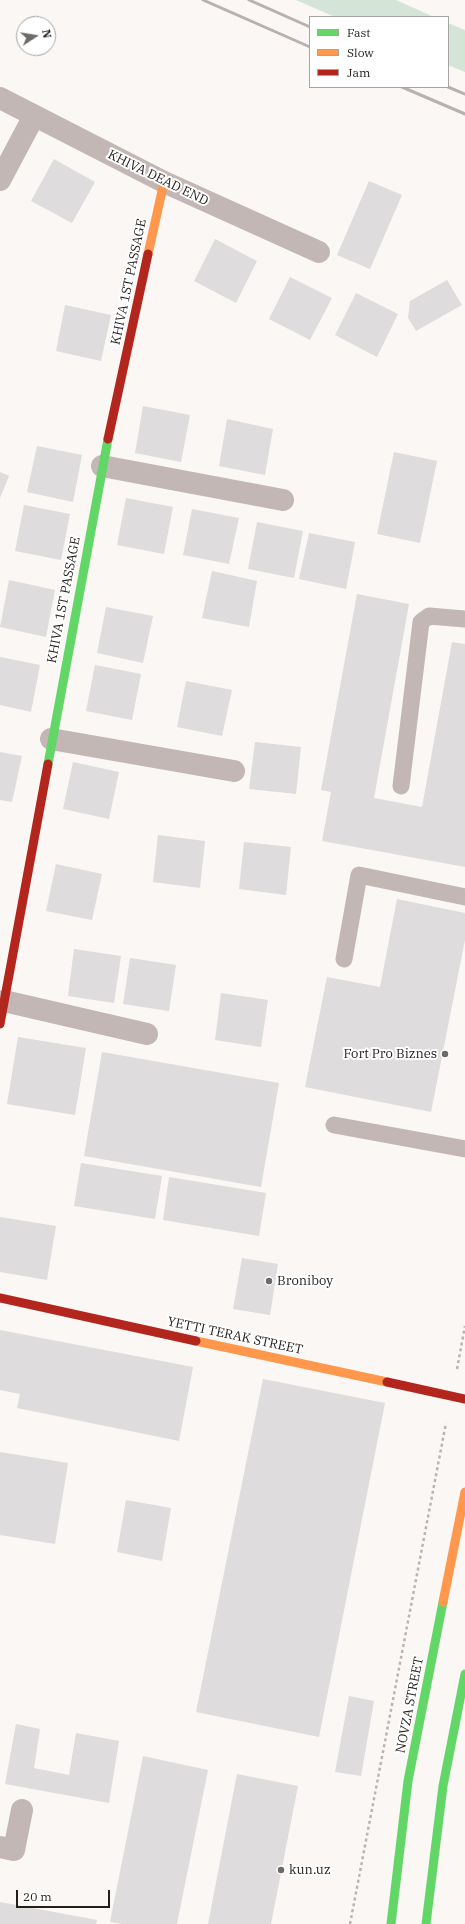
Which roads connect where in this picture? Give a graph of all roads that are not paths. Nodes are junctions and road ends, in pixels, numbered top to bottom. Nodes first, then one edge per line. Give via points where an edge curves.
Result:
1 (0, 98) edge
2 (34, 116) junction
3 (0, 180) edge
4 (164, 182) junction
5 (319, 252) dead end
6 (102, 466) junction
7 (283, 500) dead end
8 (465, 619) edge
9 (51, 739) junction
10 (234, 771) dead end
11 (401, 786) dead end
12 (465, 897) edge
13 (344, 959) dead end
14 (4, 1001) junction
15 (0, 1024) edge
16 (147, 1034) dead end
17 (334, 1125) dead end
18 (465, 1149) edge
19 (0, 1298) edge
20 (465, 1399) edge
21 (465, 1492) edge
22 (465, 1674) edge
23 (22, 1810) dead end
24 (0, 1847) edge
25 (391, 1924) edge
26 (426, 1924) edge

1 - 2 street, KHIVA DEAD END
2 - 3 street
2 - 4 street, KHIVA DEAD END
4 - 5 street, KHIVA DEAD END
4 - 6 street, KHIVA 1ST PASSAGE
6 - 7 street
6 - 9 street, KHIVA 1ST PASSAGE
8 - 11 lane via 429,616 421,622
9 - 10 street
9 - 14 street, KHIVA 1ST PASSAGE
12 - 13 lane via 359,875
14 - 15 street, KHIVA 1ST PASSAGE
14 - 16 street
17 - 18 lane
19 - 20 street, YETTI TERAK STREET
21 - 25 street, NOVZA STREET via 408,1781
22 - 26 street via 443,1786
23 - 24 street via 14,1850

